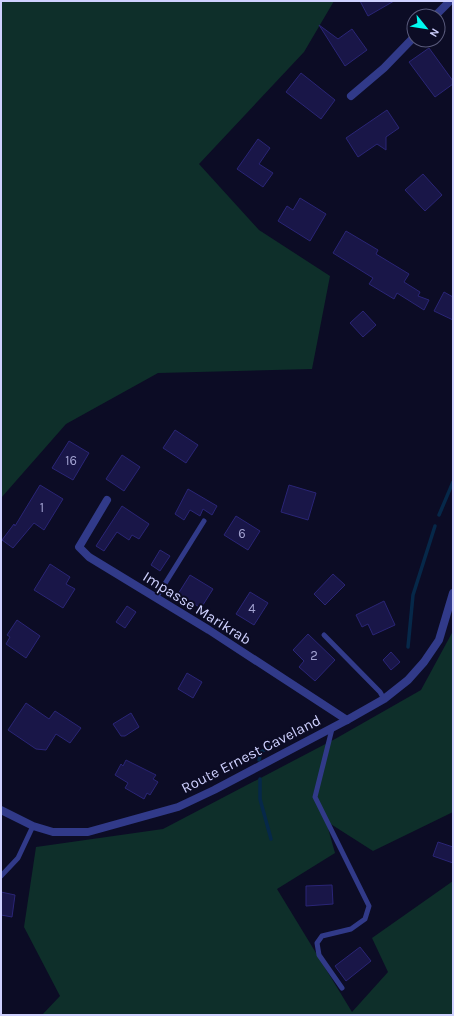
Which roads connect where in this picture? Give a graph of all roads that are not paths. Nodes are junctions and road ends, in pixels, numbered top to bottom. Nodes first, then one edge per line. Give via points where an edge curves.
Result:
1 (406, 46) edge
2 (351, 96) dead end
3 (107, 500) dead end
4 (204, 521) dead end
5 (453, 593) edge
6 (156, 598) junction
7 (324, 635) dead end
8 (384, 699) junction
9 (347, 720) junction
10 (332, 728) junction
11 (1, 810) edge
12 (33, 826) junction
13 (1, 876) edge
14 (342, 988) dead end

1 - 2 street
3 - 6 street, Impasse Marikrab via 79,547 103,567
4 - 6 lane
5 - 8 street, Route Ernest Caveland via 439,640 408,680
6 - 9 street, Impasse Marikrab
7 - 8 lane
8 - 9 street, Route Ernest Caveland
9 - 10 street, Route Ernest Caveland
10 - 12 street, Route Ernest Caveland via 178,807 88,832 54,832
10 - 14 lane via 315,797 369,906 365,919 351,929 322,936 317,944 319,956
11 - 12 street, Route Ernest Caveland
12 - 13 lane via 18,858

